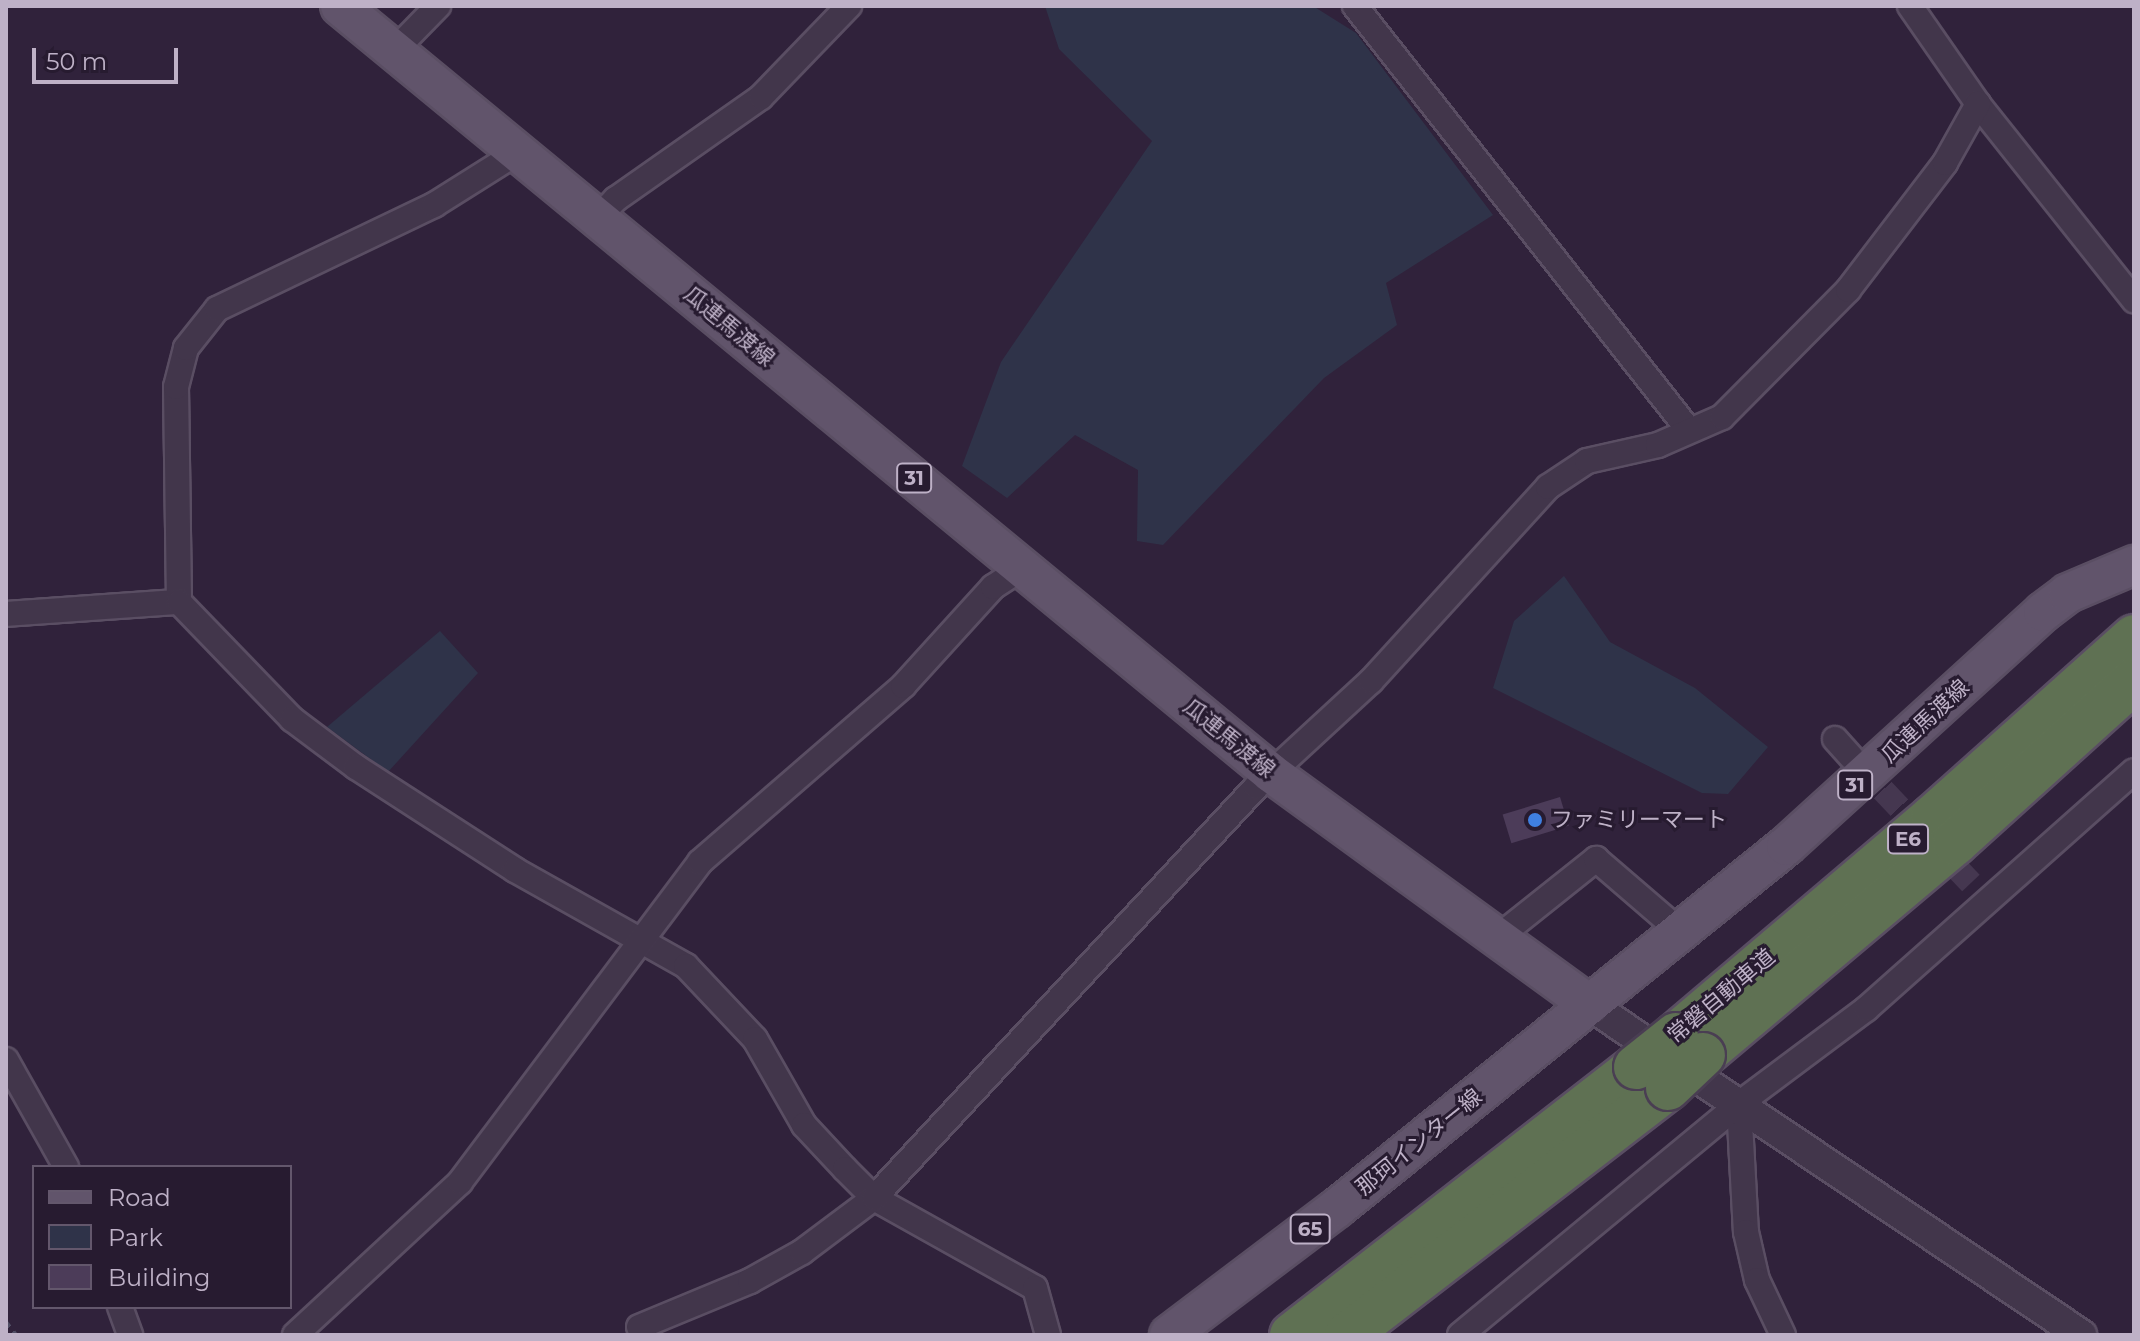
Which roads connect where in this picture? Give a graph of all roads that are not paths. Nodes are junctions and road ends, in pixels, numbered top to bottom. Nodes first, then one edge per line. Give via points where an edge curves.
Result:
1 (340, 6) edge
2 (438, 6) edge
3 (849, 6) edge
4 (1355, 6) edge
5 (1910, 6) edge
6 (395, 50) junction
7 (1978, 104) junction
8 (518, 152) junction
9 (598, 218) junction
10 (2134, 300) edge
11 (1688, 429) junction
12 (2134, 565) edge
13 (1022, 568) junction
14 (179, 602) junction
15 (6, 614) edge
16 (2134, 637) edge
17 (2134, 681) edge
18 (2134, 771) edge
19 (1271, 773) junction
20 (1681, 932) junction
21 (1497, 938) junction
22 (638, 942) junction
23 (1590, 1005) junction
24 (1690, 1045) junction
25 (6, 1060) edge
26 (1652, 1077) junction
27 (1739, 1104) junction
28 (65, 1165) edge
29 (874, 1198) junction
30 (121, 1309) edge
31 (639, 1327) dead end
32 (130, 1335) edge
33 (295, 1335) edge
34 (1048, 1335) edge
35 (1169, 1335) edge
36 (1292, 1335) edge
37 (1347, 1335) edge
38 (1460, 1335) edge
39 (1783, 1335) edge
40 (2081, 1335) edge

1 - 6 main road, 瓜連馬渡線 / 31
2 - 6 street
3 - 9 street via 761,97 616,199
4 - 11 street
5 - 7 street
6 - 8 main road, 瓜連馬渡線 / 31
7 - 10 street
7 - 11 street via 1945,163 1848,290 1722,417
8 - 9 main road, 瓜連馬渡線 / 31
8 - 14 street via 434,205 217,309 186,348 176,387
9 - 13 main road, 瓜連馬渡線 / 31
11 - 19 street via 1658,445 1587,461 1548,487 1371,681
12 - 20 main road, 瓜連馬渡線 / 31 via 2068,593 2043,612 1905,742
13 - 19 main road, 瓜連馬渡線 / 31
13 - 22 street via 993,587 903,686 700,862
14 - 15 street
14 - 22 street via 292,719 356,767
16 - 24 highway, 常磐自動車道 / E6
17 - 24 highway, 常磐自動車道 / E6 via 1955,843
18 - 27 street via 1979,892 1866,1009
19 - 21 main road, 瓜連馬渡線 / 31
19 - 29 street
20 - 21 street via 1596,859
20 - 23 main road, 瓜連馬渡線 / 31
21 - 23 main road, 瓜連馬渡線 / 31
22 - 29 street via 686,966 727,1003 755,1039 804,1125
22 - 33 street via 460,1182
23 - 27 street
23 - 35 main road, 那珂インター線 / 65
24 - 26 highway, 常磐自動車道 / E6, bridge
25 - 28 street
26 - 36 highway, 常磐自動車道 / E6
26 - 37 highway, 常磐自動車道 / E6
27 - 38 street
27 - 39 street via 1746,1232 1757,1280
27 - 40 street
29 - 31 street via 802,1252 750,1281
29 - 34 street via 1035,1288
30 - 32 street

